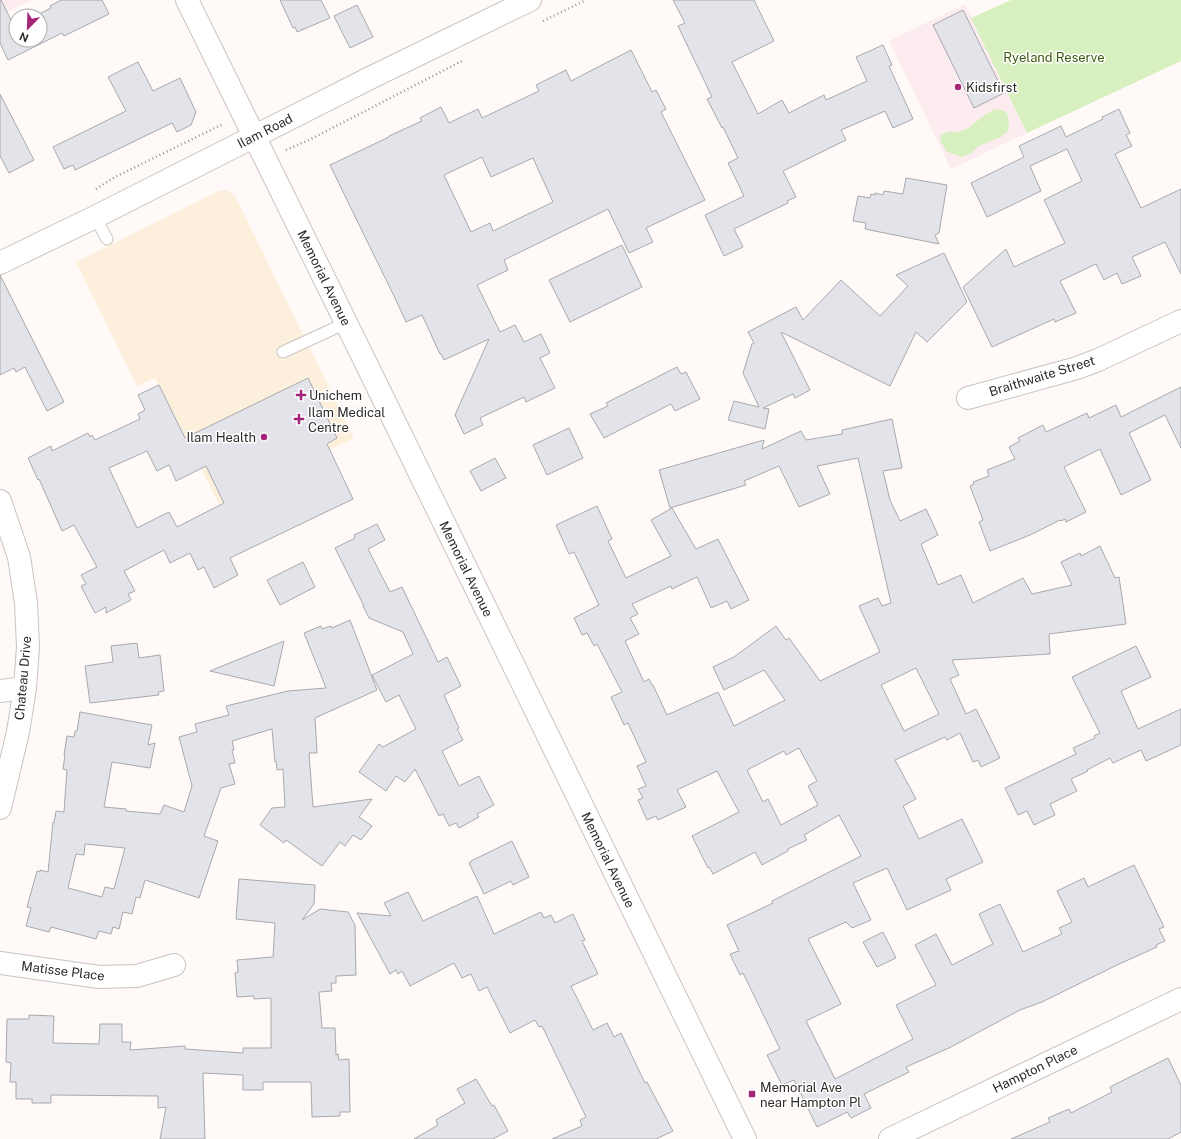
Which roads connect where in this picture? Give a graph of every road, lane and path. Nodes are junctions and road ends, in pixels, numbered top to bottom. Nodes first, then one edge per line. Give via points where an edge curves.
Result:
1 (187, 0) edge
2 (530, 0) edge
3 (254, 137) junction
4 (95, 216) junction
5 (107, 239) dead end
6 (0, 263) edge
7 (1181, 321) edge
8 (346, 323) junction
9 (283, 352) dead end
10 (968, 398) dead end
11 (0, 501) edge
12 (25, 688) junction
13 (0, 691) edge
14 (0, 808) edge
15 (0, 963) edge
16 (174, 965) dead end
17 (1181, 999) edge
18 (745, 1139) edge
19 (890, 1139) edge

1 - 3 street, Memorial Avenue
2 - 3 street, Ilam Road
3 - 4 street, Ilam Road
3 - 8 street, Memorial Avenue
4 - 5 lane
4 - 6 street, Ilam Road
7 - 10 street, Braithwaite Street via 1077,368
8 - 9 lane
8 - 18 street, Memorial Avenue
11 - 12 street, Chateau Drive via 19,557 26,603 28,647
12 - 13 street
12 - 14 street, Chateau Drive via 18,732
15 - 16 street, Matisse Place via 99,977 137,976
17 - 19 street, Hampton Place

